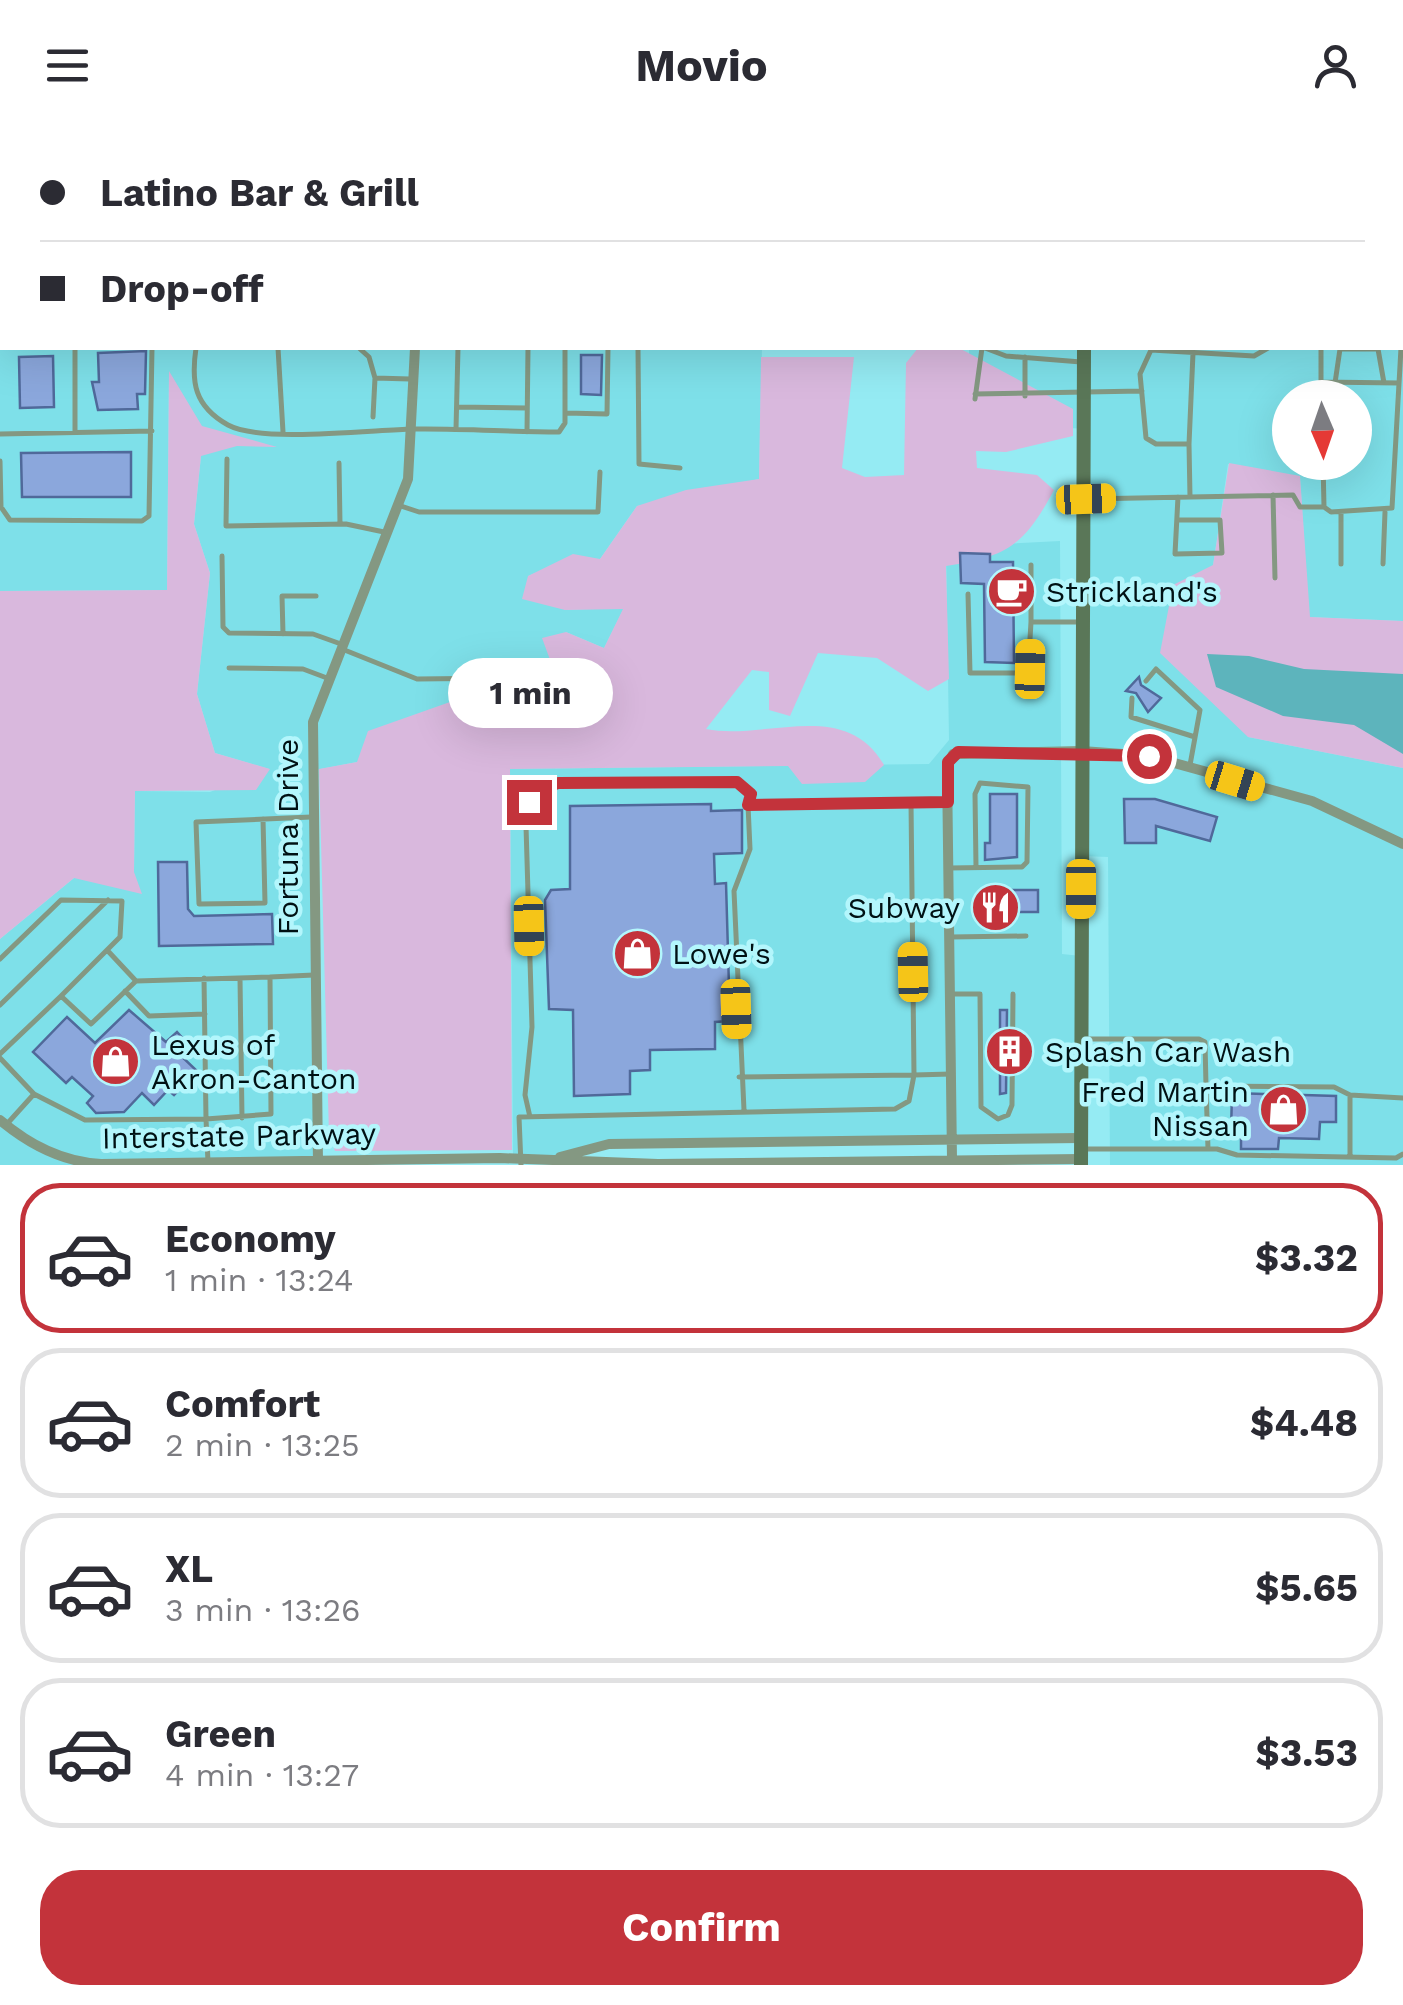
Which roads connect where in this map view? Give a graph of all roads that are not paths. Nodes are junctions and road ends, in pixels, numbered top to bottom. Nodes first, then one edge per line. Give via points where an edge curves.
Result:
1 (75, 350) edge
2 (152, 350) edge
3 (196, 350) edge
4 (278, 350) edge
5 (361, 350) edge
6 (416, 350) edge
7 (458, 350) edge
8 (528, 350) edge
9 (565, 350) edge
10 (608, 350) edge
11 (638, 350) edge
12 (983, 350) edge
13 (992, 350) edge
14 (1264, 350) edge
15 (1320, 350) edge
16 (1340, 350) edge
17 (1378, 350) edge
18 (1401, 350) edge
19 (1193, 353) junction
20 (1084, 355) edge
21 (1025, 357) junction
22 (375, 378) junction
23 (414, 378) junction
24 (1321, 380) edge
25 (1335, 380) edge
26 (1372, 383) edge
27 (1384, 383) junction
28 (1399, 383) junction
29 (1142, 392) junction
30 (1084, 394) junction
31 (1025, 396) junction
32 (456, 407) junction
33 (527, 408) junction
34 (565, 413) junction
35 (373, 417) dead end
36 (413, 429) junction
37 (456, 430) junction
38 (152, 431) junction
39 (74, 432) junction
40 (283, 432) junction
41 (527, 432) junction
42 (0, 434) edge
43 (1190, 444) junction
44 (227, 459) dead end
45 (0, 461) edge
46 (339, 464) dead end
47 (680, 468) dead end
48 (600, 472) dead end
49 (1323, 480) edge
50 (1273, 495) junction
51 (1178, 497) junction
52 (1190, 497) junction
53 (1086, 499) junction
54 (398, 506) junction
55 (1324, 506) junction
56 (1384, 512) junction
57 (1342, 513) junction
58 (1179, 520) junction
59 (340, 524) junction
60 (387, 533) junction
61 (222, 556) dead end
62 (1341, 564) dead end
63 (1384, 564) dead end
64 (1031, 565) dead end
65 (1275, 578) dead end
66 (968, 594) dead end
67 (316, 596) dead end
68 (1031, 622) junction
69 (1084, 622) junction
70 (284, 634) junction
71 (340, 646) junction
72 (229, 668) dead end
73 (327, 678) junction
74 (515, 678) dead end
75 (1146, 680) dead end
76 (1132, 698) dead end
77 (1196, 737) junction
78 (1082, 752) junction
79 (1189, 768) junction
80 (911, 802) junction
81 (948, 802) junction
82 (748, 805) junction
83 (311, 817) junction
84 (263, 819) junction
85 (1403, 844) edge
86 (976, 867) junction
87 (949, 868) junction
88 (108, 900) junction
89 (1026, 936) dead end
90 (950, 938) junction
91 (107, 950) junction
92 (0, 959) edge
93 (314, 976) junction
94 (270, 977) junction
95 (204, 978) junction
96 (240, 978) junction
97 (136, 981) junction
98 (125, 991) junction
99 (950, 994) junction
100 (1012, 994) dead end
101 (61, 996) junction
102 (0, 1005) edge
103 (205, 1014) junction
104 (1080, 1039) junction
105 (0, 1056) edge
106 (914, 1074) junction
107 (952, 1074) junction
108 (740, 1077) junction
109 (1206, 1086) junction
110 (34, 1094) junction
111 (1350, 1095) junction
112 (1403, 1098) edge
113 (744, 1110) junction
114 (530, 1117) junction
115 (242, 1118) junction
116 (206, 1119) junction
117 (3, 1122) edge
118 (952, 1140) junction
119 (704, 1143) junction
120 (1208, 1149) junction
121 (1081, 1153) edge
122 (1403, 1154) edge
123 (1350, 1157) junction
124 (549, 1159) junction
125 (208, 1162) junction
126 (318, 1162) edge
127 (521, 1162) edge
128 (952, 1162) edge
129 (234, 1163) edge
130 (102, 1164) edge
131 (705, 1164) edge

1 - 39 lane
2 - 38 lane
3 - 40 lane via 196,397 214,416 241,430
4 - 40 lane
5 - 22 lane
6 - 23 street, Fortuna Drive
7 - 32 lane
8 - 33 lane
9 - 34 lane
10 - 34 lane via 607,414
11 - 47 lane via 639,464
12 - 31 lane via 975,397
13 - 21 lane
14 - 19 lane via 1254,356
15 - 24 lane
16 - 25 lane
17 - 27 lane
18 - 28 lane
19 - 29 lane via 1152,350 1143,363
19 - 43 lane
20 - 21 lane
20 - 30 main road
21 - 31 lane
22 - 23 lane
22 - 35 lane
23 - 36 street, Fortuna Drive
26 - 27 lane
27 - 28 lane
28 - 56 lane via 1396,499
29 - 30 lane
29 - 43 lane via 1146,438
30 - 31 lane
30 - 53 main road
32 - 33 lane
32 - 37 lane
33 - 41 lane
34 - 41 lane via 559,432
36 - 37 lane
36 - 40 lane
36 - 54 street, Fortuna Drive
37 - 41 lane
38 - 39 lane
38 - 45 lane via 152,509 142,521 10,520 1,507
39 - 42 lane
43 - 52 lane
44 - 59 lane via 226,526
46 - 59 lane
48 - 54 lane via 598,512 419,512
49 - 55 lane
50 - 52 lane
50 - 55 lane via 1293,495 1300,507
50 - 65 lane
51 - 52 lane
51 - 53 lane
51 - 58 lane
53 - 69 main road
54 - 60 street, Fortuna Drive
55 - 57 lane
56 - 57 lane
56 - 63 lane
57 - 62 lane
58 - 58 lane via 1176,554 1222,553 1220,520
59 - 60 lane
60 - 71 street, Fortuna Drive
61 - 70 lane via 223,627 229,633
64 - 68 lane
66 - 68 lane via 970,673 1028,674
67 - 70 lane via 282,596
68 - 69 lane
69 - 78 main road
70 - 71 lane via 313,634
71 - 73 street, Fortuna Drive
71 - 74 lane via 418,679
72 - 73 lane via 303,669
73 - 83 street, Fortuna Drive via 312,722
75 - 77 lane via 1156,669 1200,710
76 - 77 lane via 1130,717
77 - 79 lane
78 - 79 street via 1149,756
78 - 81 street via 953,754
78 - 104 main road
79 - 85 street via 1312,800
80 - 81 lane
80 - 82 lane
80 - 106 lane
81 - 87 street
82 - 108 lane via 750,849 734,891
82 - 114 lane via 751,794 737,782 558,783 530,794 532,1026 524,1095
83 - 84 lane
83 - 93 street, Fortuna Drive
84 - 84 lane via 196,822 199,904 266,903
86 - 86 lane via 1027,862 1028,787 1020,782 980,783
86 - 87 lane
87 - 90 street
88 - 91 lane via 122,901 122,934
88 - 92 lane via 61,900
88 - 102 lane
89 - 90 lane
90 - 99 street
91 - 97 lane
91 - 101 lane
93 - 94 lane
93 - 126 street, Fortuna Drive
94 - 96 lane
94 - 115 lane via 271,1114
95 - 96 lane
95 - 97 lane
95 - 103 lane
96 - 115 lane
97 - 98 lane
98 - 101 lane via 91,1024
98 - 103 lane via 150,1016
99 - 100 lane via 980,994 981,1107 998,1119 1012,1105
99 - 107 street
101 - 105 lane
103 - 116 lane
104 - 109 lane via 1199,1039 1205,1042
104 - 121 main road
105 - 110 lane
106 - 107 lane
106 - 108 lane
106 - 113 lane via 904,1107
107 - 118 street
108 - 113 lane
109 - 111 lane via 1334,1086
109 - 120 lane
110 - 116 lane via 84,1120
110 - 117 lane
111 - 112 lane
111 - 123 lane
113 - 114 lane
114 - 127 lane via 519,1118
115 - 116 lane
116 - 125 lane
117 - 130 street, Interstate Parkway via 60,1157
118 - 119 street, Interstate Parkway
118 - 121 street, Interstate Parkway
118 - 128 street
119 - 124 street, Interstate Parkway via 609,1144
119 - 131 street
120 - 121 lane
120 - 123 lane via 1237,1156
121 - 128 street, Interstate Parkway
122 - 123 lane
124 - 127 street, Interstate Parkway
124 - 131 street, Interstate Parkway
125 - 129 street, Interstate Parkway
125 - 130 street, Interstate Parkway
126 - 127 street, Interstate Parkway
126 - 129 street, Interstate Parkway
128 - 131 street, Interstate Parkway

